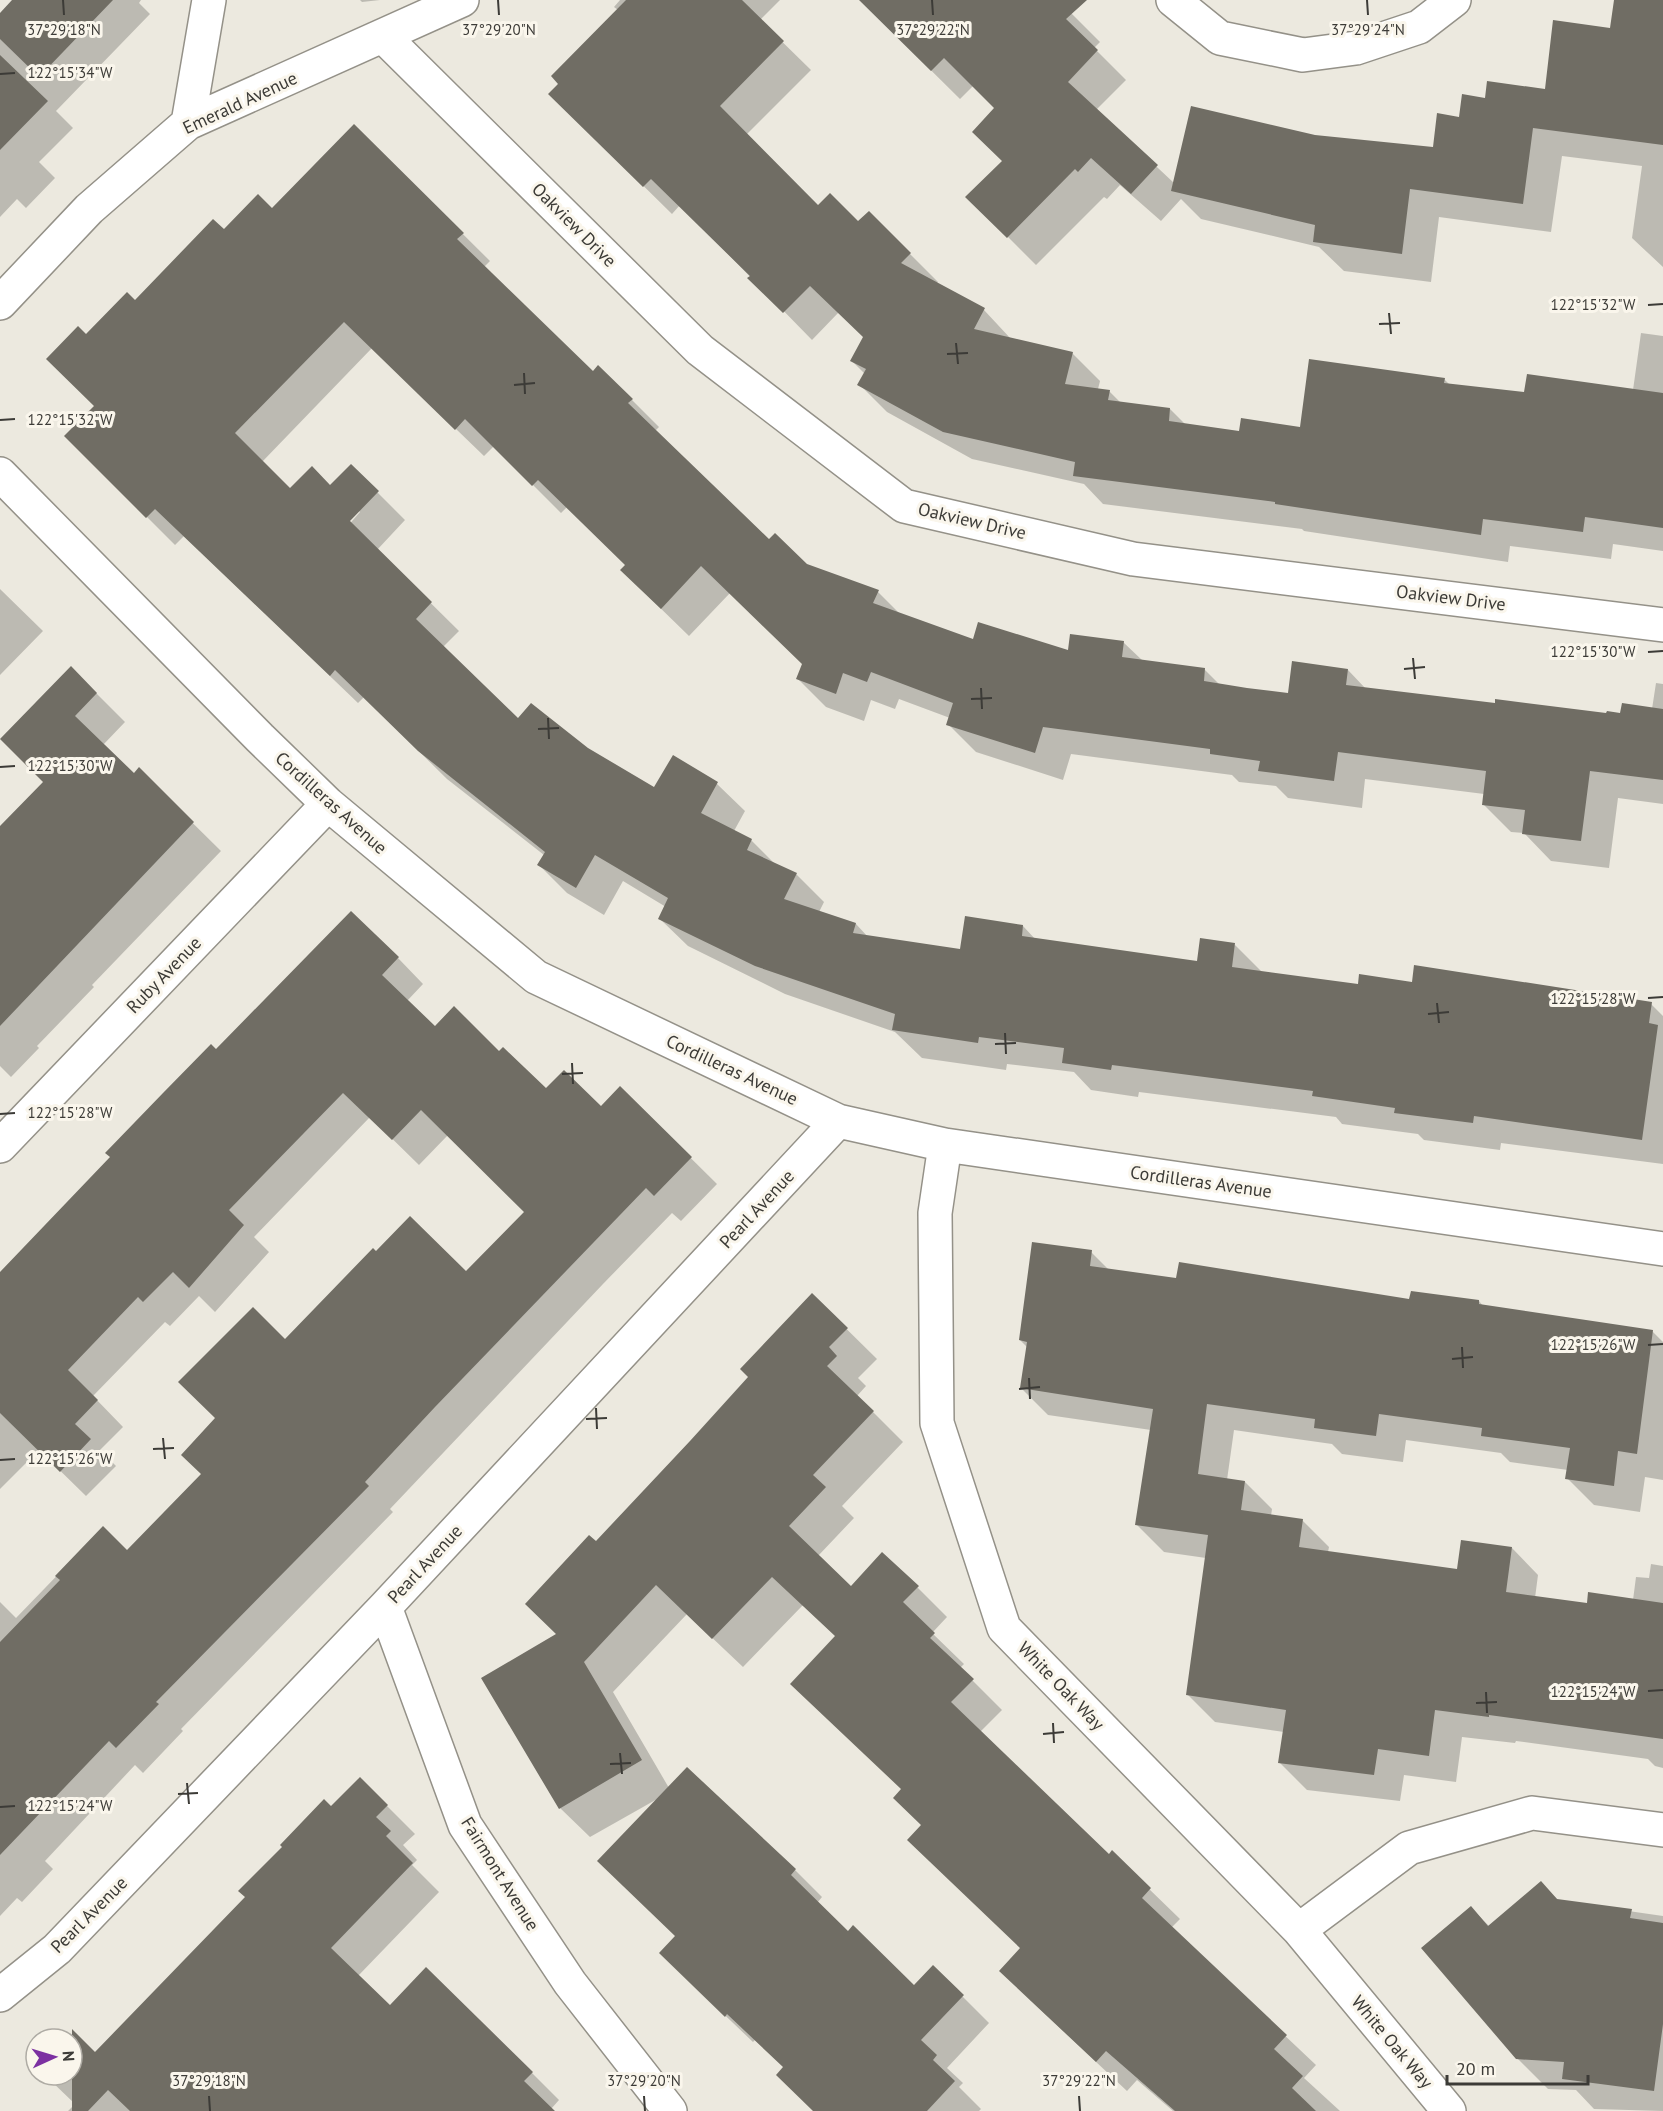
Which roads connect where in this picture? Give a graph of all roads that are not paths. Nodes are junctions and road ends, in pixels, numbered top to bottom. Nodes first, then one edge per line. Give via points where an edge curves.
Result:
1 (209, 0) edge
2 (462, 0) edge
3 (1173, 0) edge
4 (1454, 0) edge
5 (384, 37) junction
6 (188, 123) junction
7 (0, 303) edge
8 (0, 474) edge
9 (1663, 625) edge
10 (328, 804) junction
11 (838, 1121) junction
12 (945, 1145) junction
13 (0, 1146) edge
14 (1663, 1249) edge
15 (385, 1607) junction
16 (1663, 1830) edge
17 (1299, 1930) junction
18 (0, 1995) edge
19 (670, 2111) edge
20 (1449, 2111) edge

1 - 6 street
2 - 5 street, Emerald Avenue
3 - 4 street via 1220,38 1303,55 1356,48 1419,27
5 - 6 street, Emerald Avenue
5 - 9 street, Oakview Drive via 700,350 904,506 1133,559
6 - 7 street, Emerald Avenue via 89,209
8 - 10 street, Cordilleras Avenue
10 - 11 street, Cordilleras Avenue via 536,977
10 - 13 street, Ruby Avenue
11 - 12 street, Cordilleras Avenue
11 - 15 street, Pearl Avenue
12 - 14 street, Cordilleras Avenue
12 - 17 street, White Oak Way via 935,1213 937,1424 1004,1628
15 - 18 street, Pearl Avenue via 57,1949
15 - 19 street, Fairmont Avenue via 465,1824 570,1983
16 - 17 street via 1532,1813 1409,1848
17 - 20 street, White Oak Way

